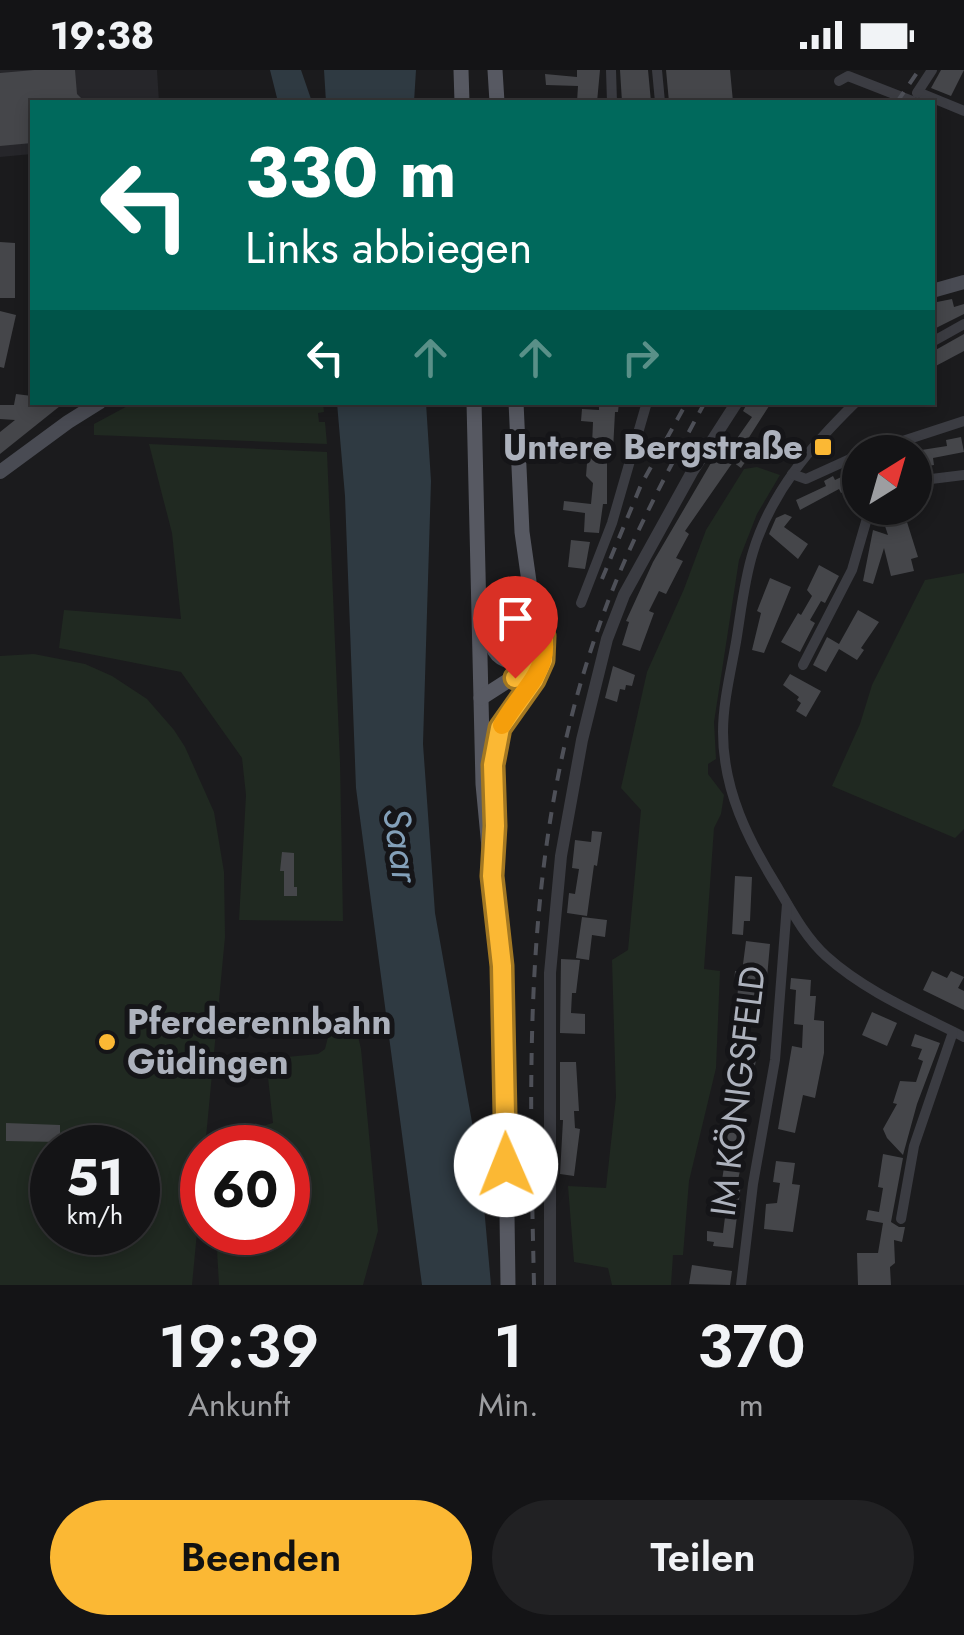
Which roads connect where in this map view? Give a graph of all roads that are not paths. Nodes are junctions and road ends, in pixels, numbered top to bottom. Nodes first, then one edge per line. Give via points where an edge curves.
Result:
1 (461, 70) edge
2 (471, 70) edge
3 (495, 70) edge
4 (611, 70) edge
5 (657, 70) edge
6 (932, 70) edge
7 (839, 81) dead end
8 (913, 98) edge
9 (462, 100) edge
10 (472, 100) edge
11 (497, 100) edge
12 (612, 100) edge
13 (660, 100) edge
14 (935, 104) edge
15 (964, 112) edge
16 (964, 282) edge
17 (935, 290) edge
18 (964, 324) edge
19 (935, 340) edge
20 (92, 405) edge
21 (474, 405) edge
22 (516, 405) edge
23 (646, 405) edge
24 (736, 405) edge
25 (853, 405) edge
26 (964, 421) edge
27 (921, 435) edge
28 (474, 440) junction
29 (842, 462) edge
30 (0, 472) edge
31 (792, 474) junction
32 (964, 476) edge
33 (932, 479) edge
34 (865, 525) edge
35 (581, 603) dead end
36 (536, 616) junction
37 (534, 649) junction
38 (803, 665) dead end
39 (481, 698) junction
40 (492, 876) junction
41 (787, 904) junction
42 (958, 1035) edge
43 (901, 1219) dead end
44 (508, 1285) edge
45 (550, 1285) edge
46 (741, 1285) edge

1 - 9 main road
2 - 10 main road
3 - 11 main road
4 - 12 street
5 - 13 street
6 - 8 street
7 - 8 street via 848,76
14 - 15 street
16 - 17 main road
18 - 19 street
20 - 30 main road
21 - 28 main road
22 - 36 main road via 522,532
23 - 35 street
24 - 45 street via 624,596 582,740 561,856 550,973
25 - 31 street
26 - 27 street
28 - 37 main road via 484,464 490,642 510,662
28 - 39 main road
29 - 31 street via 806,478
31 - 41 street via 753,551 722,735 740,821
32 - 33 street
34 - 38 street via 852,570
36 - 37 main road
36 - 40 main road via 543,660 494,745
37 - 39 main road via 523,671
39 - 40 main road
40 - 44 main road via 502,966
41 - 42 street via 837,965
41 - 46 street, IM KÖNIGSFELD via 779,1028
42 - 43 street via 914,1146

